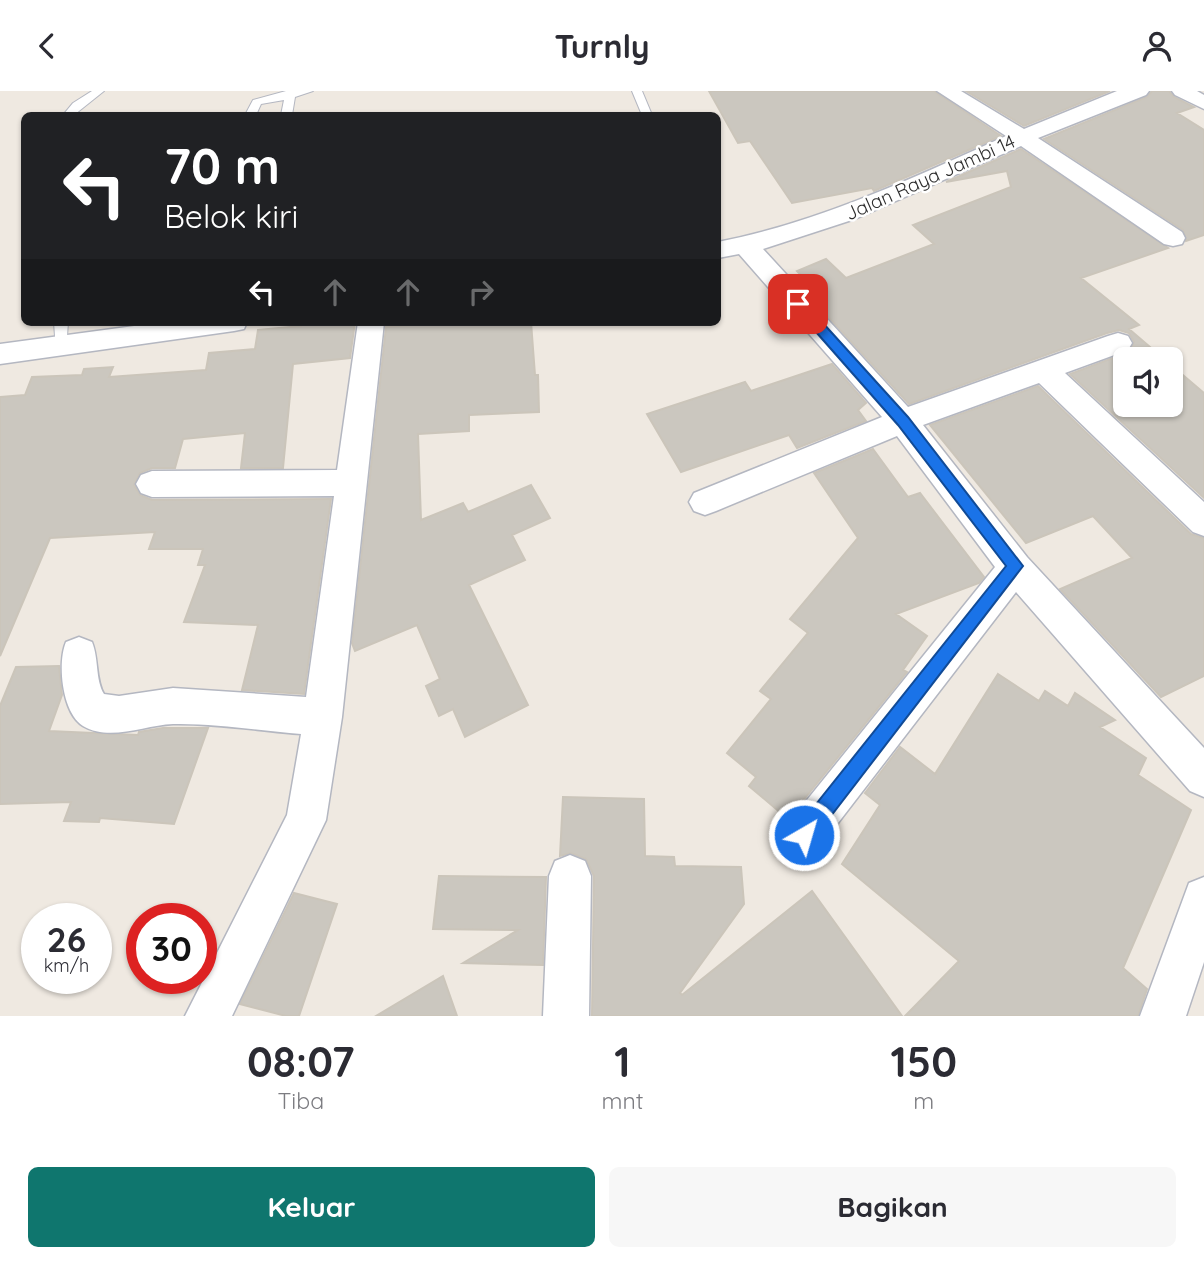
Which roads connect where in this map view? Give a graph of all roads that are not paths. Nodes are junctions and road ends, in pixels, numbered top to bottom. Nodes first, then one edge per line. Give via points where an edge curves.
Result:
1 (99, 91) edge
2 (308, 91) edge
3 (637, 91) edge
4 (947, 91) edge
5 (1139, 91) edge
6 (1182, 91) edge
7 (290, 93) junction
8 (1204, 103) edge
9 (70, 112) edge
10 (252, 112) edge
11 (287, 112) edge
12 (645, 112) edge
13 (1022, 137) junction
14 (1174, 238) dead end
15 (746, 246) junction
16 (721, 250) edge
17 (179, 326) edge
18 (371, 326) edge
19 (61, 335) edge
20 (1118, 344) dead end
21 (0, 354) edge
22 (1044, 370) junction
23 (903, 421) junction
24 (351, 483) junction
25 (152, 484) dead end
26 (705, 502) dead end
27 (1204, 522) edge
28 (1015, 566) junction
29 (79, 654) dead end
30 (323, 717) junction
31 (1204, 776) edge
32 (804, 835) dead end
33 (570, 876) dead end
34 (1204, 898) edge
35 (208, 1016) edge
36 (566, 1016) edge
37 (1163, 1016) edge

1 - 9 lane
2 - 7 lane
3 - 12 lane
4 - 13 street
5 - 13 street, Jalan Raya Jambi 14
6 - 8 street
7 - 10 lane via 257,102
7 - 11 lane
13 - 14 street
13 - 15 street, Jalan Raya Jambi 14 via 836,218
15 - 16 street, Jalan Raya Jambi 14
15 - 23 street
17 - 19 street
18 - 24 street
19 - 21 street
20 - 22 street
22 - 23 street
22 - 27 street
23 - 26 street
23 - 28 street
24 - 25 street
24 - 30 street
28 - 31 street
28 - 32 street
29 - 30 street via 82,692 94,712 119,714 173,706
30 - 35 street via 306,820
33 - 36 street
34 - 37 street

